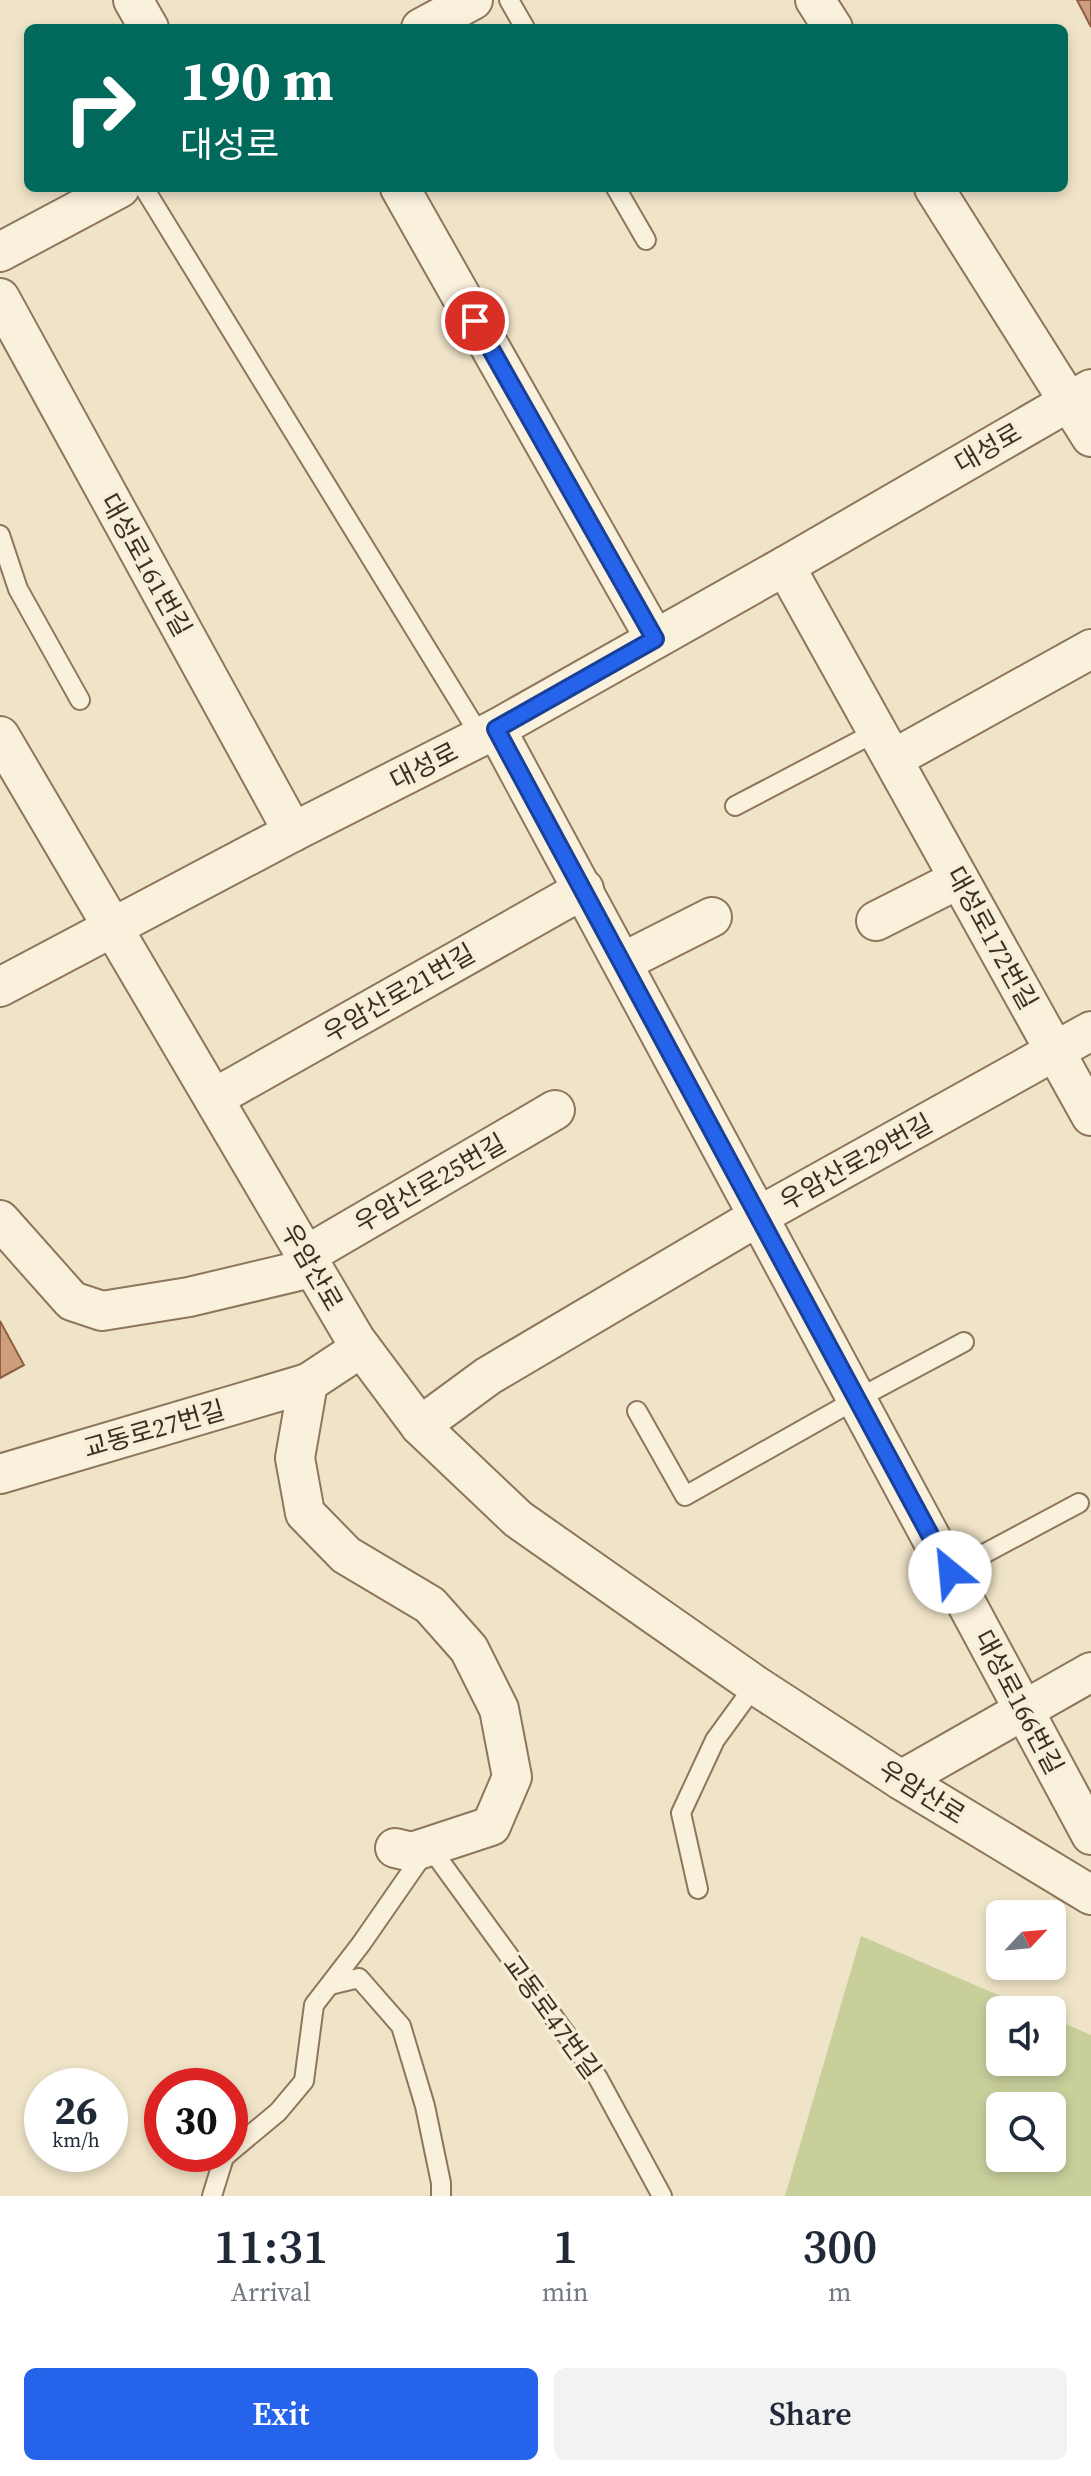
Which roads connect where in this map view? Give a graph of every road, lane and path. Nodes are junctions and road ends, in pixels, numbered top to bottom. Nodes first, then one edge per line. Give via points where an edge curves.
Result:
1 (133, 0) edge
2 (473, 0) edge
3 (509, 0) edge
4 (815, 0) edge
5 (147, 24) edge
6 (428, 24) edge
7 (523, 24) edge
8 (830, 24) edge
9 (112, 192) edge
10 (147, 192) edge
11 (402, 192) edge
12 (618, 192) edge
13 (937, 192) edge
14 (646, 240) dead end
15 (0, 252) edge
16 (0, 298) edge
17 (1079, 395) edge
18 (1091, 437) edge
19 (0, 535) edge
20 (785, 566) junction
21 (655, 639) junction
22 (1091, 649) edge
23 (80, 700) dead end
24 (488, 733) junction
25 (0, 736) edge
26 (885, 745) junction
27 (735, 806) dead end
28 (293, 832) junction
29 (959, 879) junction
30 (584, 889) junction
31 (712, 917) dead end
32 (876, 921) dead end
33 (111, 927) junction
34 (623, 962) junction
35 (0, 987) edge
36 (1091, 1031) edge
37 (1055, 1050) junction
38 (214, 1098) junction
39 (555, 1110) dead end
40 (1091, 1116) edge
41 (759, 1216) junction
42 (0, 1220) edge
43 (308, 1262) junction
44 (964, 1342) dead end
45 (361, 1348) junction
46 (308, 1383) junction
47 (857, 1399) junction
48 (637, 1411) dead end
49 (420, 1426) junction
50 (0, 1474) edge
51 (1079, 1503) dead end
52 (950, 1572) junction
53 (1091, 1672) edge
54 (755, 1685) junction
55 (1023, 1709) junction
56 (901, 1780) junction
57 (1091, 1835) edge
58 (412, 1847) junction
59 (698, 1889) dead end
60 (1091, 1895) edge
61 (330, 1985) junction
62 (248, 2137) edge
63 (219, 2172) edge
64 (212, 2196) edge
65 (441, 2196) edge
66 (662, 2196) edge

1 - 5 street
2 - 6 street
3 - 7 lane
4 - 8 street
9 - 15 street
10 - 24 lane
11 - 21 street
12 - 14 lane
13 - 17 street
16 - 28 street, 대성로161번길
17 - 18 street
17 - 20 street, 대성로
19 - 23 lane via 18,589
20 - 21 street, 대성로
20 - 26 street, 대성로172번길
21 - 24 street, 대성로
22 - 26 street
24 - 28 street, 대성로
24 - 30 street, 대성로166번길
25 - 33 street, 우암산로
26 - 27 lane
26 - 29 street, 대성로172번길
28 - 33 street, 대성로
29 - 32 street
29 - 37 street, 대성로172번길
30 - 34 street, 대성로166번길
30 - 38 street, 우암산로21번길
31 - 34 street
33 - 35 street, 대성로
33 - 38 street, 우암산로
34 - 41 street, 대성로166번길
36 - 37 street, 우암산로29번길
37 - 40 street, 대성로172번길
37 - 41 street, 우암산로29번길
38 - 43 street, 우암산로
39 - 43 street, 우암산로25번길
41 - 47 street, 대성로166번길
41 - 49 street, 우암산로29번길 via 488,1376
42 - 43 street via 72,1301 102,1311 189,1297
43 - 45 street, 우암산로
44 - 47 lane
45 - 46 street
45 - 49 street, 우암산로
46 - 50 street, 교동로27번길
46 - 58 street via 295,1458 305,1513 346,1555 430,1605 469,1649 499,1709 512,1777 491,1826
47 - 48 lane via 685,1496
47 - 52 street, 대성로166번길
49 - 54 street, 우암산로 via 518,1519
51 - 52 lane
52 - 55 street, 대성로166번길
53 - 55 street
54 - 56 street, 우암산로
54 - 59 lane via 715,1740 681,1813
55 - 56 street
55 - 57 street, 대성로166번길
56 - 60 street, 우암산로
58 - 61 lane
58 - 66 lane, 교동로47번길 via 598,2078
61 - 62 lane via 314,2005 304,2081
61 - 65 lane via 359,1978 401,2026 425,2106
63 - 64 lane

